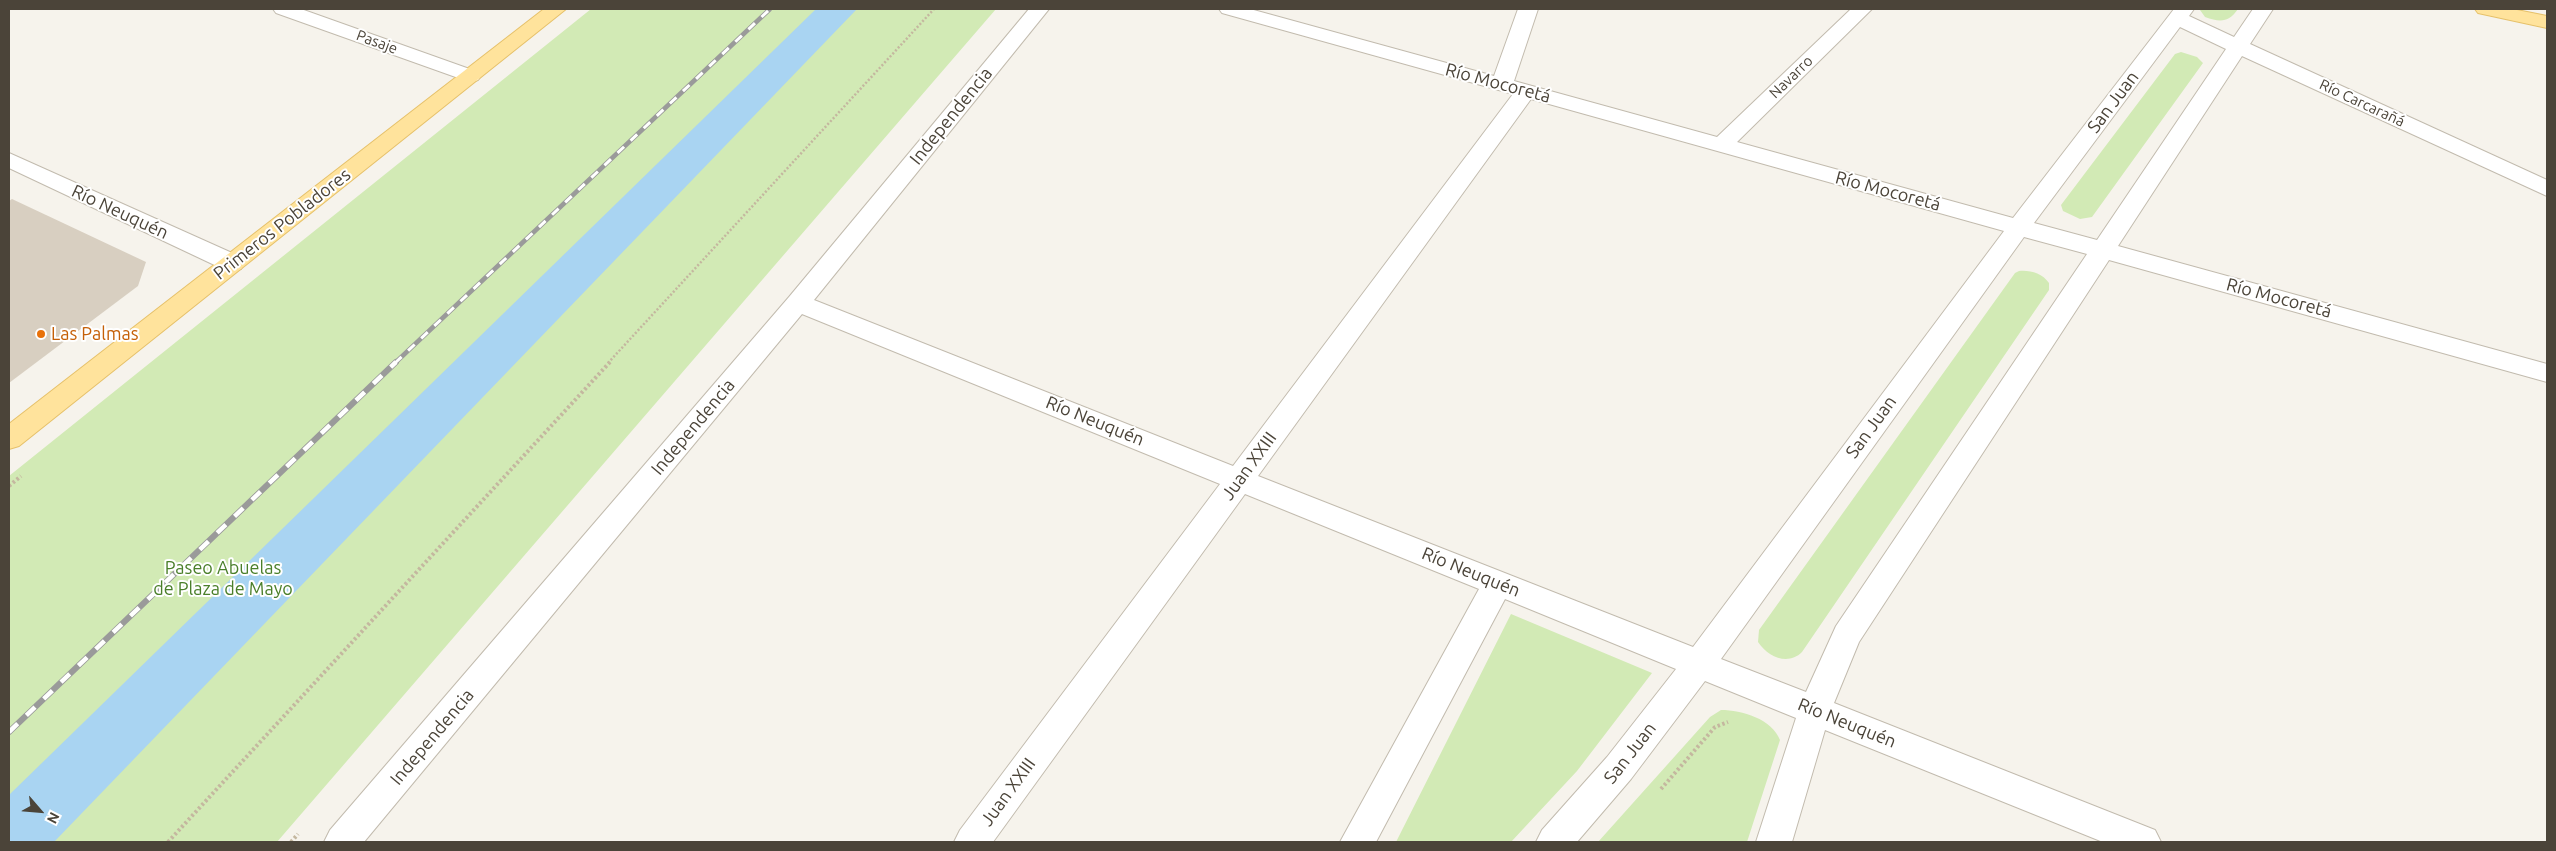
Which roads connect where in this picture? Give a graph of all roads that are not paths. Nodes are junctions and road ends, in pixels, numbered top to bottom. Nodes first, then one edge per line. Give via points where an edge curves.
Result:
1 (283, 9) edge
2 (556, 9) edge
3 (1039, 9) edge
4 (1229, 9) edge
5 (1528, 9) edge
6 (1862, 9) edge
7 (2263, 9) edge
8 (2485, 9) edge
9 (2180, 14) edge
10 (1296, 17) edge
11 (2547, 22) edge
12 (2238, 46) junction
13 (471, 76) junction
14 (1514, 87) junction
15 (1721, 145) junction
16 (9, 160) edge
17 (30, 170) junction
18 (9, 181) edge
19 (2547, 189) edge
20 (2019, 227) junction
21 (2104, 250) junction
22 (232, 264) junction
23 (798, 303) junction
24 (2547, 373) edge
25 (9, 439) edge
26 (1239, 479) junction
27 (1498, 583) junction
28 (1698, 663) junction
29 (1814, 710) junction
30 (342, 842) edge
31 (972, 842) edge
32 (1358, 842) edge
33 (1554, 842) edge
34 (1774, 842) edge
35 (2143, 842) edge

1 - 13 street, Pasaje
2 - 13 main road, Primeros Pobladores
3 - 23 street, Independencia
4 - 10 street, Río Mocoretá
5 - 14 street, Juan XXIII
6 - 15 street, Navarro
7 - 12 street
8 - 11 main road
9 - 12 street, Río Carcarañá
9 - 20 street, San Juan
10 - 14 street, Río Mocoretá
12 - 19 street, Río Carcarañá
12 - 21 street
13 - 22 main road, Primeros Pobladores
14 - 15 street, Río Mocoretá
14 - 26 street, Juan XXIII
15 - 20 street, Río Mocoretá
16 - 17 street, Río Neuquén
17 - 18 street
17 - 22 street, Río Neuquén
20 - 21 street, Río Mocoretá
20 - 28 street, San Juan
21 - 24 street, Río Mocoretá
21 - 29 street via 1847,635
22 - 25 main road, Primeros Pobladores
23 - 26 street, Río Neuquén
23 - 30 street, Independencia
26 - 27 street, Río Neuquén
26 - 31 street, Juan XXIII
27 - 28 street, Río Neuquén
27 - 32 street
28 - 29 street, Río Neuquén
28 - 33 street, San Juan via 1624,761
29 - 34 street
29 - 35 street, Río Neuquén

